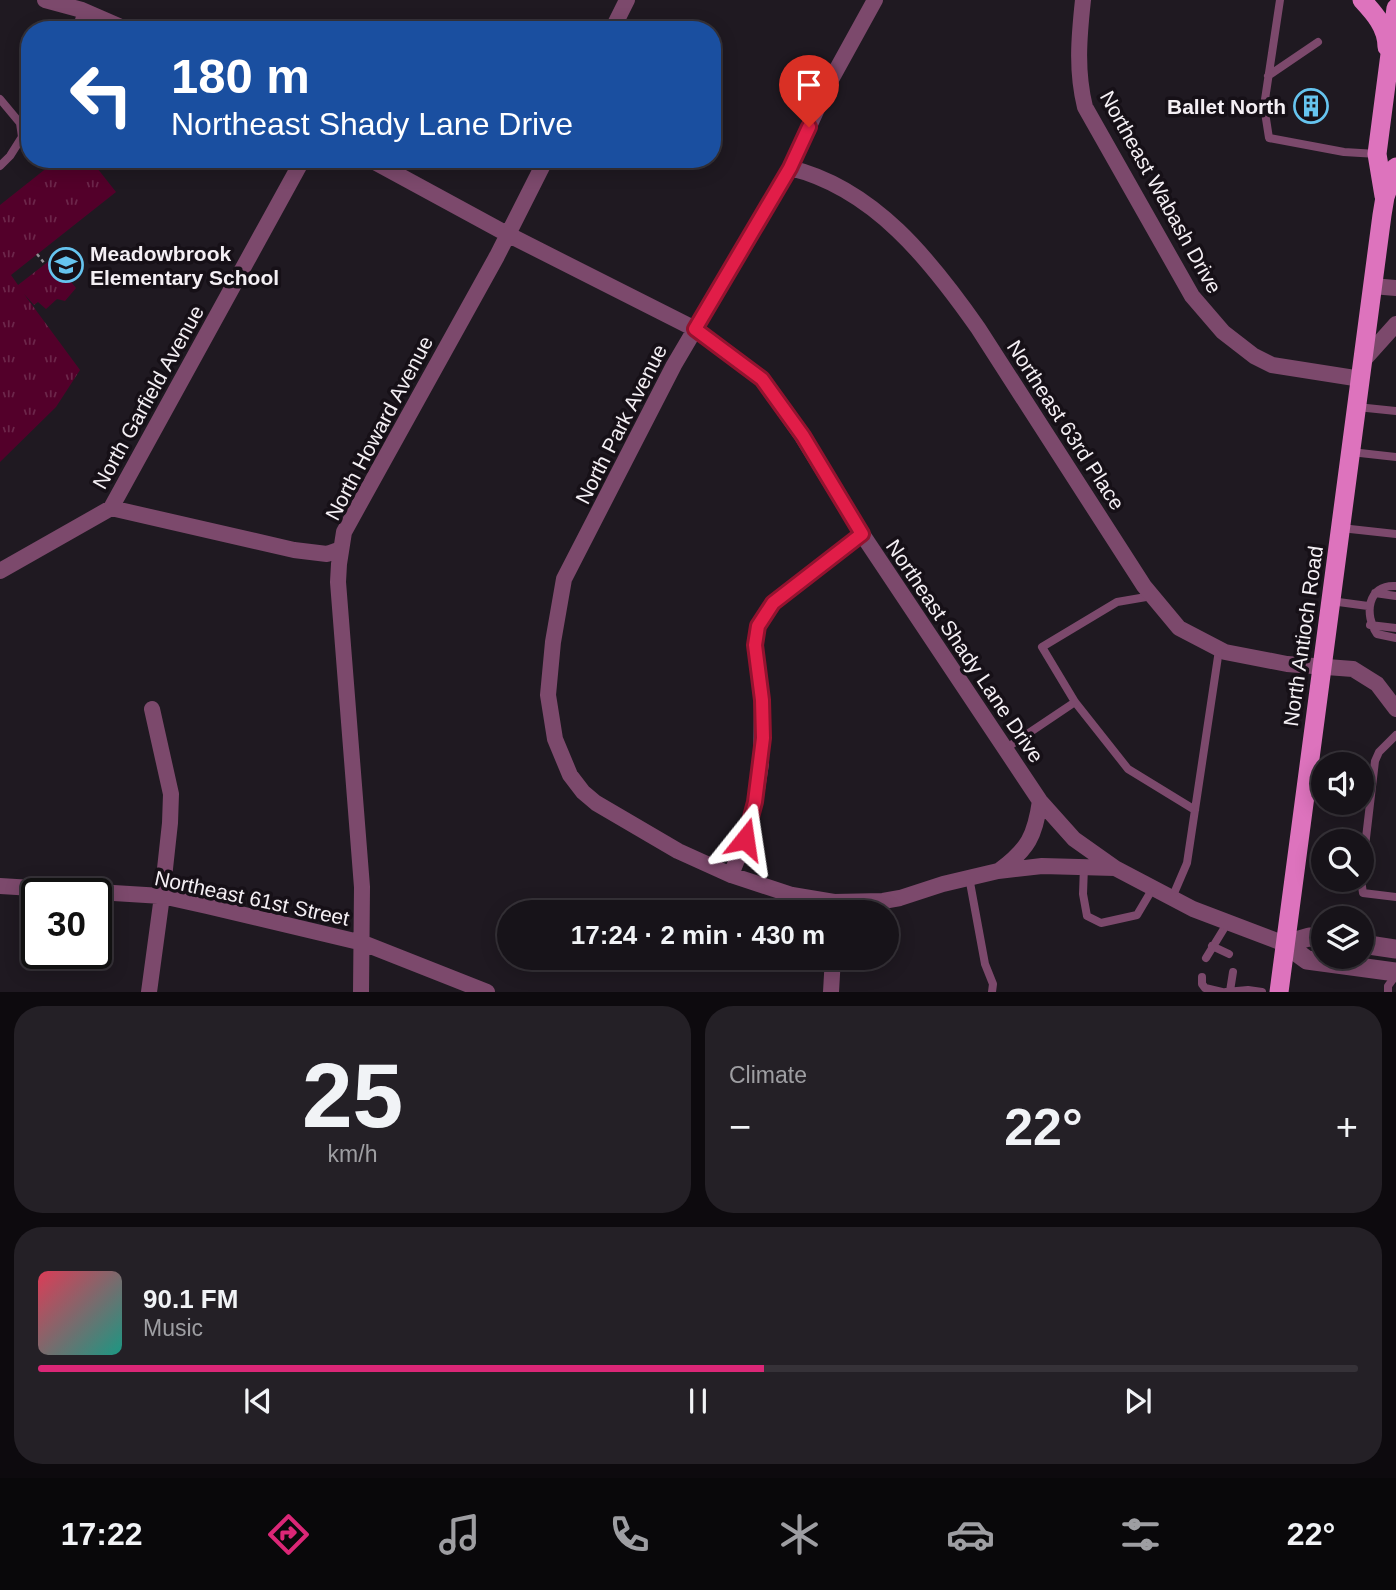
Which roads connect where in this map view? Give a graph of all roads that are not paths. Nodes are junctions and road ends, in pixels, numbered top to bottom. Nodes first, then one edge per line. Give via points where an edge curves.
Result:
1 (45, 0) edge
2 (627, 0) edge
3 (875, 0) edge
4 (1083, 0) edge
5 (1279, 0) edge
6 (1362, 0) edge
7 (1396, 8) edge
8 (82, 10) junction
9 (79, 21) edge
10 (107, 21) edge
11 (616, 21) edge
12 (1318, 42) dead end
13 (1387, 66) junction
14 (1268, 76) junction
15 (0, 99) edge
16 (19, 123) joint
17 (21, 132) edge
18 (21, 139) edge
19 (1377, 154) junction
20 (0, 166) edge
21 (1396, 167) edge
22 (298, 168) edge
23 (386, 168) edge
24 (540, 168) edge
25 (790, 168) junction
26 (1385, 197) junction
27 (507, 234) junction
28 (1372, 286) junction
29 (1396, 288) edge
30 (1396, 324) edge
31 (695, 329) junction
32 (1362, 370) junction
33 (1357, 407) junction
34 (1396, 411) edge
35 (1351, 452) junction
36 (1396, 457) edge
37 (111, 508) junction
38 (1340, 528) junction
39 (862, 534) junction
40 (1396, 534) edge
41 (341, 549) junction
42 (0, 571) edge
43 (1396, 586) edge
44 (1374, 593) junction
45 (1152, 596) junction
46 (1396, 596) edge
47 (1331, 601) junction
48 (1368, 606) junction
49 (1370, 625) junction
50 (1396, 628) edge
51 (1396, 638) edge
52 (1219, 650) junction
53 (1322, 667) junction
54 (1394, 700) edge
55 (1075, 702) junction
56 (152, 709) dead end
57 (1396, 735) edge
58 (1005, 749) junction
59 (1041, 801) junction
60 (1195, 810) junction
61 (1367, 829) edge
62 (1084, 866) junction
63 (1115, 868) junction
64 (998, 871) junction
65 (731, 875) junction
66 (969, 877) junction
67 (0, 886) edge
68 (1153, 888) junction
69 (1363, 892) edge
70 (162, 896) junction
71 (1396, 897) edge
72 (1172, 898) junction
73 (801, 900) edge
74 (894, 900) edge
75 (1228, 922) junction
76 (1311, 937) edge
77 (362, 943) junction
78 (1285, 944) junction
79 (1374, 945) edge
80 (1212, 946) junction
81 (1396, 948) edge
82 (1229, 954) dead end
83 (1206, 958) dead end
84 (832, 970) edge
85 (1233, 972) dead end
86 (1396, 974) edge
87 (1202, 977) dead end
88 (1226, 991) edge
89 (149, 992) edge
90 (361, 992) edge
91 (487, 992) edge
92 (831, 992) edge
93 (992, 992) edge
94 (1262, 992) edge
95 (1279, 992) edge
96 (1388, 992) edge

1 - 8 street
2 - 11 street
3 - 25 street, North Park Avenue
4 - 32 street, Northeast Wabash Drive via 1078,72 1085,107 1192,296 1223,332 1272,365
5 - 14 lane
6 - 13 main road via 1387,38
7 - 13 main road
8 - 9 lane
8 - 10 street
12 - 14 lane
13 - 19 main road
14 - 19 lane via 1264,106 1269,138
15 - 16 lane
16 - 17 lane
18 - 20 lane
19 - 26 main road
21 - 26 main road
22 - 37 street, North Garfield Avenue
23 - 27 street, Northeast Shady Lane Drive
24 - 27 street, North Howard Avenue
25 - 31 street, North Park Avenue
25 - 45 street, Northeast 63rd Place via 831,180 855,196 936,271
26 - 28 main road, North Antioch Road
27 - 31 street, Northeast Shady Lane Drive
27 - 41 street, North Howard Avenue via 344,532
28 - 29 street
28 - 32 main road, North Antioch Road
30 - 32 street
31 - 39 street, Northeast Shady Lane Drive via 762,379 803,436
31 - 65 street, North Park Avenue via 564,579 548,695 555,739 570,775 583,792 678,851
32 - 33 main road, North Antioch Road
33 - 34 lane
33 - 35 main road, North Antioch Road
35 - 36 lane
35 - 38 main road, North Antioch Road
37 - 41 street via 293,550 327,554
37 - 42 street
38 - 40 lane
38 - 47 main road, North Antioch Road
39 - 58 street, Northeast Shady Lane Drive
39 - 65 street via 773,603 758,626 761,764 745,839
41 - 77 street, North Howard Avenue via 338,582
43 - 44 lane
44 - 46 lane
44 - 48 lane
45 - 52 street, Northeast 63rd Place via 1179,628
45 - 55 lane via 1117,601 1042,647
47 - 48 lane
47 - 53 main road, North Antioch Road
48 - 49 lane
49 - 50 lane
49 - 51 lane via 1377,634
52 - 53 street, Northeast 63rd Place
52 - 60 lane
53 - 54 street, Northeast 63rd Place via 1353,669
53 - 78 main road, North Antioch Road
55 - 58 lane
55 - 60 lane via 1128,769
56 - 70 street via 171,794
57 - 61 lane via 1375,761
58 - 59 street, Northeast Shady Lane Drive
59 - 63 street, Northeast Shady Lane Drive via 1074,839
59 - 64 street via 1030,841
60 - 72 lane via 1187,863
62 - 63 street, North Park Avenue
62 - 64 street, North Park Avenue
62 - 68 lane via 1087,916 1101,923 1137,915
63 - 68 street, Northeast Shady Lane Drive
64 - 66 street, North Park Avenue
65 - 73 street, North Park Avenue
66 - 74 street, North Park Avenue
66 - 93 lane
67 - 70 street, Northeast 61st Street
68 - 72 street, Northeast Shady Lane Drive
69 - 71 lane
70 - 77 street, Northeast 61st Street
70 - 89 street
72 - 75 street, Northeast Shady Lane Drive
75 - 78 street, Northeast Shady Lane Drive
75 - 80 lane
76 - 78 street
77 - 90 street, North Howard Avenue
77 - 91 street, Northeast 61st Street
78 - 86 street via 1307,960
78 - 95 main road, North Antioch Road
79 - 81 street
80 - 82 lane
80 - 83 lane
84 - 92 street
85 - 88 lane
86 - 96 lane
87 - 88 lane via 1205,988
88 - 94 lane

